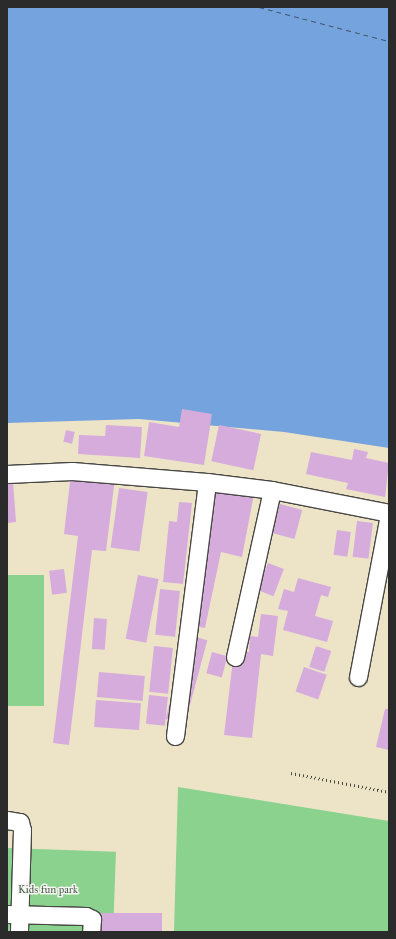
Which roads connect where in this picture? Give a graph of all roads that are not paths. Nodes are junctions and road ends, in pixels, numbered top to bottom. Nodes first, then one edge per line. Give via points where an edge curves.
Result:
1 (7, 474) edge
2 (207, 482) junction
3 (272, 490) junction
4 (389, 514) edge
5 (235, 657) dead end
6 (358, 677) dead end
7 (175, 736) dead end
8 (7, 820) edge
9 (13, 914) edge
10 (19, 932) edge
11 (91, 932) edge

1 - 2 street via 72,471
2 - 3 street
2 - 7 street
3 - 4 street
3 - 5 street
4 - 6 street
8 - 9 street via 20,822 22,830
9 - 10 street
9 - 11 street via 86,916 92,919

